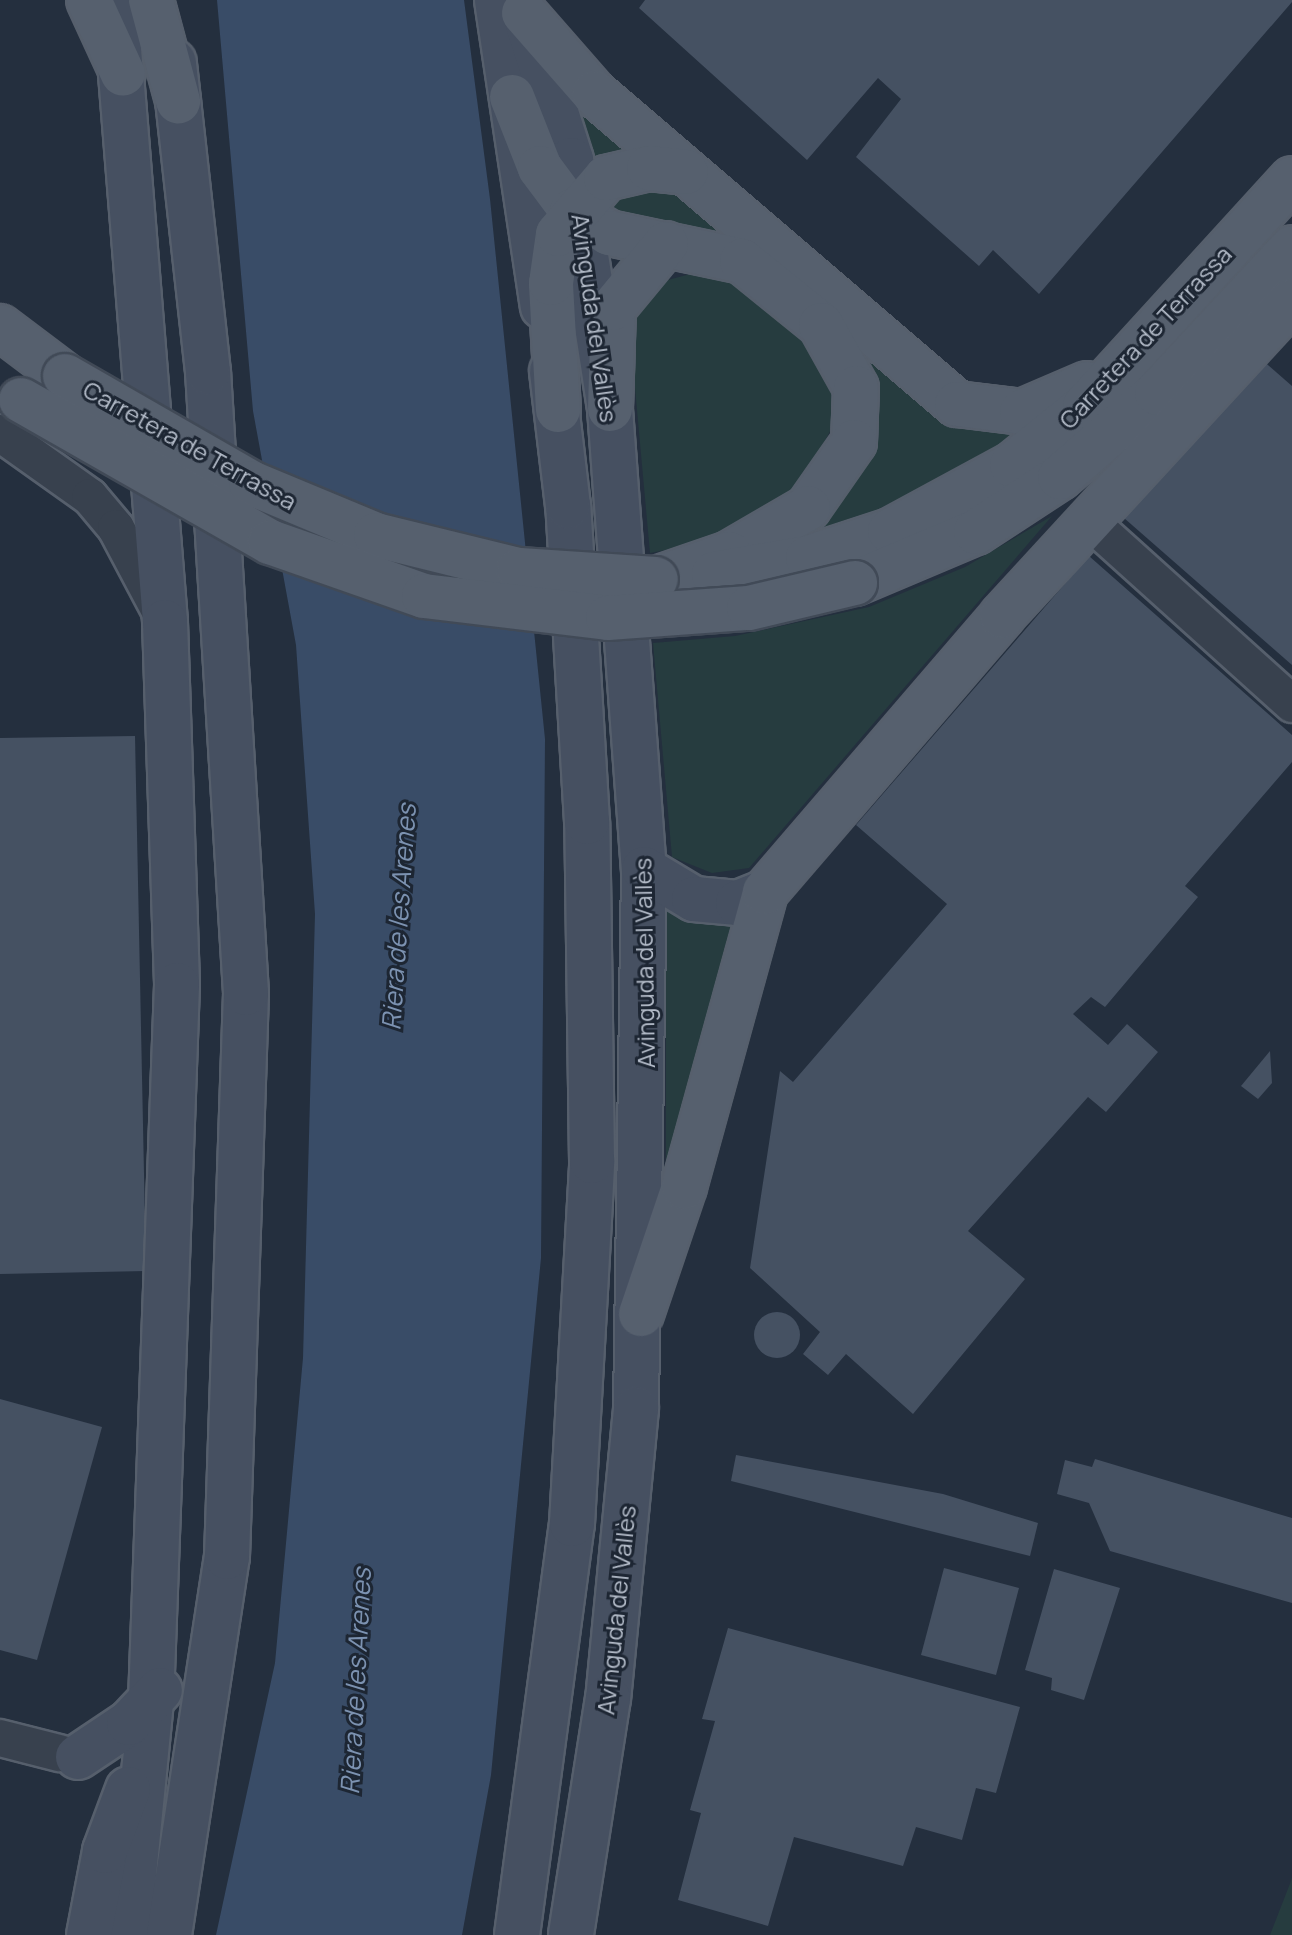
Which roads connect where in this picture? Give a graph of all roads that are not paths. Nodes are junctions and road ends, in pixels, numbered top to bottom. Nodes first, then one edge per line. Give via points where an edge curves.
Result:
1 (89, 0) edge
2 (115, 0) edge
3 (151, 0) edge
4 (167, 0) edge
5 (513, 4) edge
6 (123, 74) junction
7 (512, 97) junction
8 (178, 101) junction
9 (686, 172) junction
10 (1292, 179) edge
11 (577, 210) junction
12 (666, 244) junction
13 (1292, 248) edge
14 (1292, 301) edge
15 (0, 327) edge
16 (0, 344) edge
17 (1117, 367) junction
18 (65, 376) junction
19 (7, 407) edge
20 (610, 409) junction
21 (558, 410) junction
22 (1088, 520) junction
23 (844, 567) junction
24 (656, 579) junction
25 (165, 622) junction
26 (1292, 704) edge
27 (644, 869) junction
28 (765, 892) junction
29 (641, 1314) junction
30 (225, 1497) junction
31 (151, 1701) junction
32 (0, 1738) edge
33 (69, 1755) junction
34 (130, 1817) junction
35 (89, 1935) edge
36 (128, 1935) edge
37 (169, 1935) edge
38 (517, 1935) edge
39 (571, 1935) edge

1 - 6 main road
2 - 6 main road
3 - 8 main road
4 - 8 main road
5 - 7 main road, Avinguda del Vallès
5 - 9 main road via 594,93
5 - 11 main road, Avinguda del Vallès via 562,121
6 - 25 main road
7 - 11 main road via 540,168
7 - 21 main road, Avinguda del Vallès
8 - 30 main road via 208,372 246,993
9 - 11 main road via 624,170
9 - 17 main road via 957,404 1022,412
10 - 17 main road, Carretera de Terrassa
11 - 12 main road via 609,233
11 - 20 main road, Avinguda del Vallès
11 - 21 main road via 552,253
12 - 20 main road via 613,308
12 - 24 main road via 719,252 764,275 821,325 849,367 859,406 854,442 822,494 787,524
13 - 23 main road, Carretera de Terrassa via 1157,393 1060,477 976,532
14 - 22 main road
15 - 18 main road
16 - 18 main road, Carretera de Terrassa
17 - 23 main road, Carretera de Terrassa via 1085,406 1012,465
18 - 24 main road, Carretera de Terrassa, bridge via 251,483 376,535 519,570
19 - 23 main road, Carretera de Terrassa, bridge via 270,542 424,596 608,618 749,608
19 - 25 street via 116,528
20 - 27 main road, Avinguda del Vallès
21 - 38 main road, Avinguda del Vallès via 587,822 592,1161 572,1524
22 - 26 street
22 - 28 main road
23 - 24 main road, Carretera de Terrassa
25 - 31 main road via 177,985
27 - 28 main road via 694,899 738,903
27 - 29 main road, Avinguda del Vallès
28 - 29 main road via 684,1187
29 - 39 main road, Avinguda del Vallès via 608,1698
30 - 31 main road via 204,1551 189,1635
30 - 37 main road via 227,1557
31 - 33 main road
31 - 34 main road via 145,1760
32 - 33 street
33 - 34 main road
34 - 35 main road
34 - 36 main road

